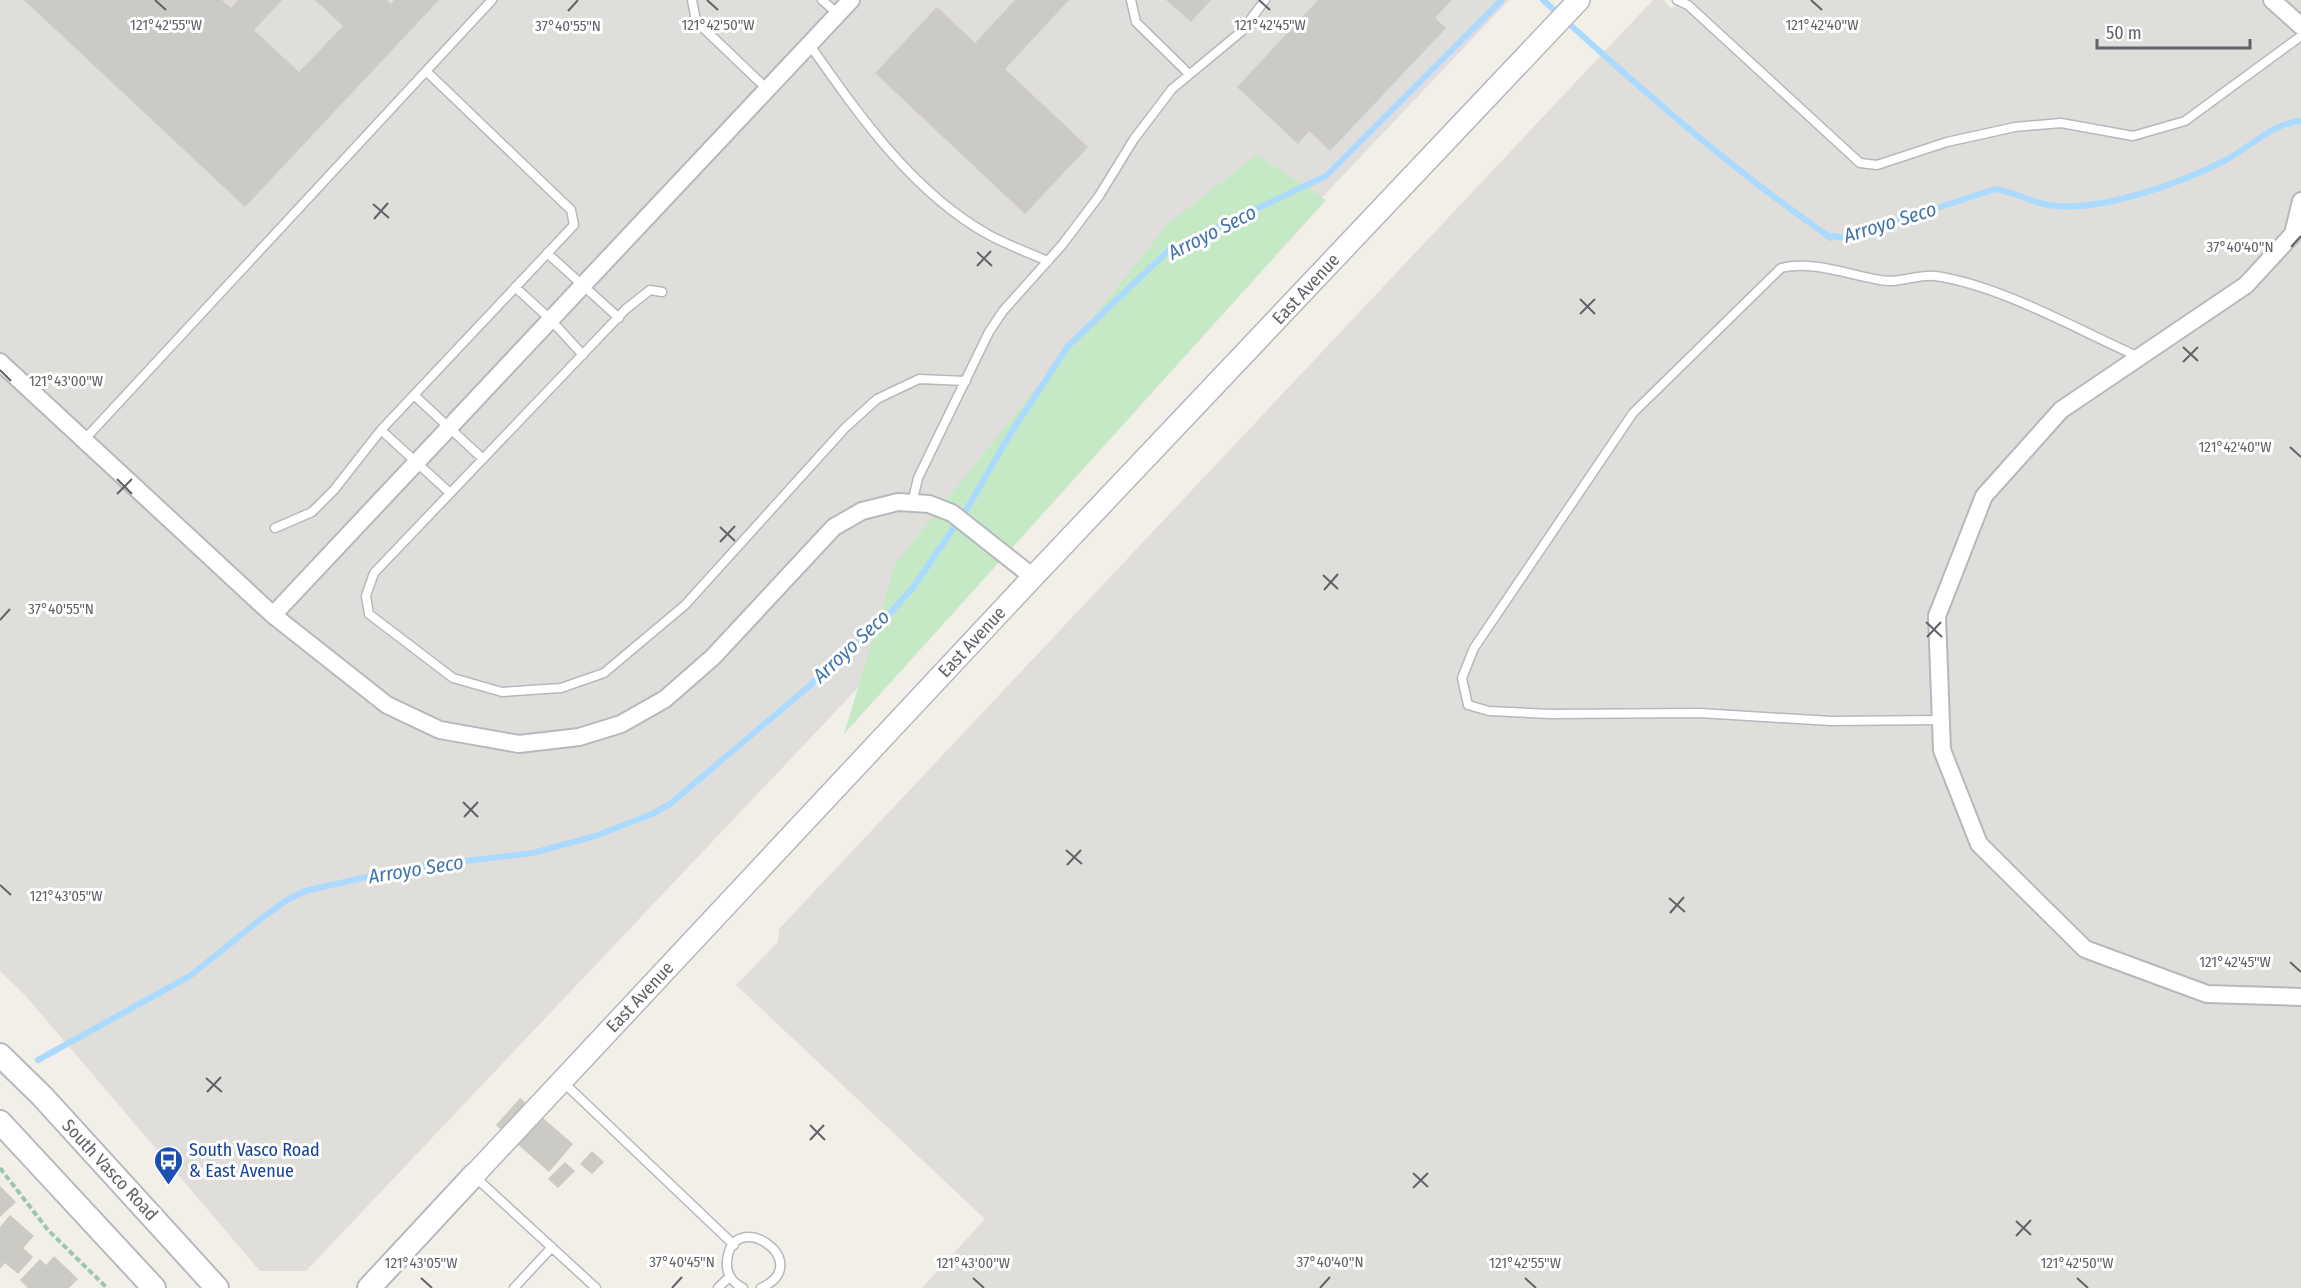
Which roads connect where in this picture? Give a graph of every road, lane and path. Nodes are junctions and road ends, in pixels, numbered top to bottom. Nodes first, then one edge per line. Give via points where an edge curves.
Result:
1 (492, 0) edge
2 (692, 0) edge
3 (822, 0) edge
4 (851, 0) edge
5 (1131, 0) edge
6 (1265, 0) edge
7 (1579, 0) edge
8 (1677, 0) edge
9 (2272, 0) edge
10 (1690, 3) edge
11 (838, 14) junction
12 (2301, 26) edge
13 (2301, 36) edge
14 (809, 44) junction
15 (426, 71) junction
16 (1189, 74) junction
17 (767, 89) junction
18 (2301, 201) edge
19 (2297, 238) edge
20 (547, 253) junction
21 (1048, 261) junction
22 (583, 285) junction
23 (515, 287) junction
24 (662, 292) dead end
25 (619, 318) junction
26 (550, 319) junction
27 (583, 355) junction
28 (2139, 357) junction
29 (0, 362) edge
30 (966, 381) junction
31 (414, 395) junction
32 (449, 428) junction
33 (381, 430) junction
34 (84, 440) junction
35 (483, 459) junction
36 (416, 462) junction
37 (450, 493) junction
38 (912, 503) junction
39 (275, 528) dead end
40 (1033, 577) junction
41 (273, 615) junction
42 (1941, 720) junction
43 (2301, 997) edge
44 (0, 1055) edge
45 (562, 1081) junction
46 (0, 1122) edge
47 (0, 1168) edge
48 (474, 1175) junction
49 (734, 1245) junction
50 (552, 1247) junction
51 (730, 1276) junction
52 (107, 1288) edge
53 (154, 1288) edge
54 (218, 1288) edge
55 (369, 1288) edge
56 (513, 1288) edge
57 (596, 1288) edge
58 (718, 1288) edge
59 (744, 1288) edge
60 (761, 1288) edge

1 - 15 lane
2 - 17 lane via 696,21
3 - 11 lane
4 - 11 street
5 - 16 lane via 1136,22
6 - 16 lane via 1242,31
7 - 40 street, East Avenue
8 - 10 lane
9 - 12 street
10 - 13 lane via 1860,163 1877,165 1947,142 2015,127 2061,123 2133,136 2185,121
11 - 14 street
14 - 17 street
14 - 21 lane via 867,128 935,196 989,235
15 - 20 lane via 571,210 574,225
15 - 34 lane
16 - 21 lane via 1172,89 1099,196
17 - 22 street
18 - 19 street
19 - 28 street via 2246,285
20 - 22 lane
20 - 23 lane
21 - 30 lane via 1003,311
22 - 25 lane
22 - 26 street
23 - 26 lane
23 - 31 lane
24 - 25 lane via 650,290
25 - 27 lane
26 - 27 lane
26 - 32 street
27 - 35 lane
28 - 42 street via 2061,410 1984,496 1937,615
28 - 42 lane via 2020,303 1957,281 1932,276 1884,281 1808,266 1781,268 1633,413 1474,648 1462,678 1468,705 1489,711 1700,713 1831,721
29 - 34 street
30 - 37 lane via 919,378 878,399 844,428 685,605 604,673 561,688 502,692 453,678 369,614 366,596 374,573
30 - 38 lane via 918,478
31 - 32 lane
31 - 33 lane
32 - 35 lane
32 - 36 street
33 - 36 lane
33 - 39 lane via 312,512
34 - 41 street
35 - 37 lane
36 - 37 lane
36 - 41 street
38 - 40 street via 929,504 952,513
38 - 41 street via 898,502 862,511 834,527 713,657 665,699 621,724 579,737 519,744 440,730 387,705
40 - 45 street, East Avenue
42 - 43 street via 1942,750 1979,844 2085,949 2207,994
44 - 54 main road, South Vasco Road
45 - 48 street, East Avenue
45 - 49 lane
46 - 53 main road
47 - 52 path via 48,1230
48 - 50 lane
48 - 55 main road, East Avenue
49 - 51 lane via 727,1260
49 - 60 lane via 749,1237 766,1240 773,1246 778,1254 778,1271
50 - 56 lane
50 - 57 lane
51 - 58 lane
51 - 59 lane

